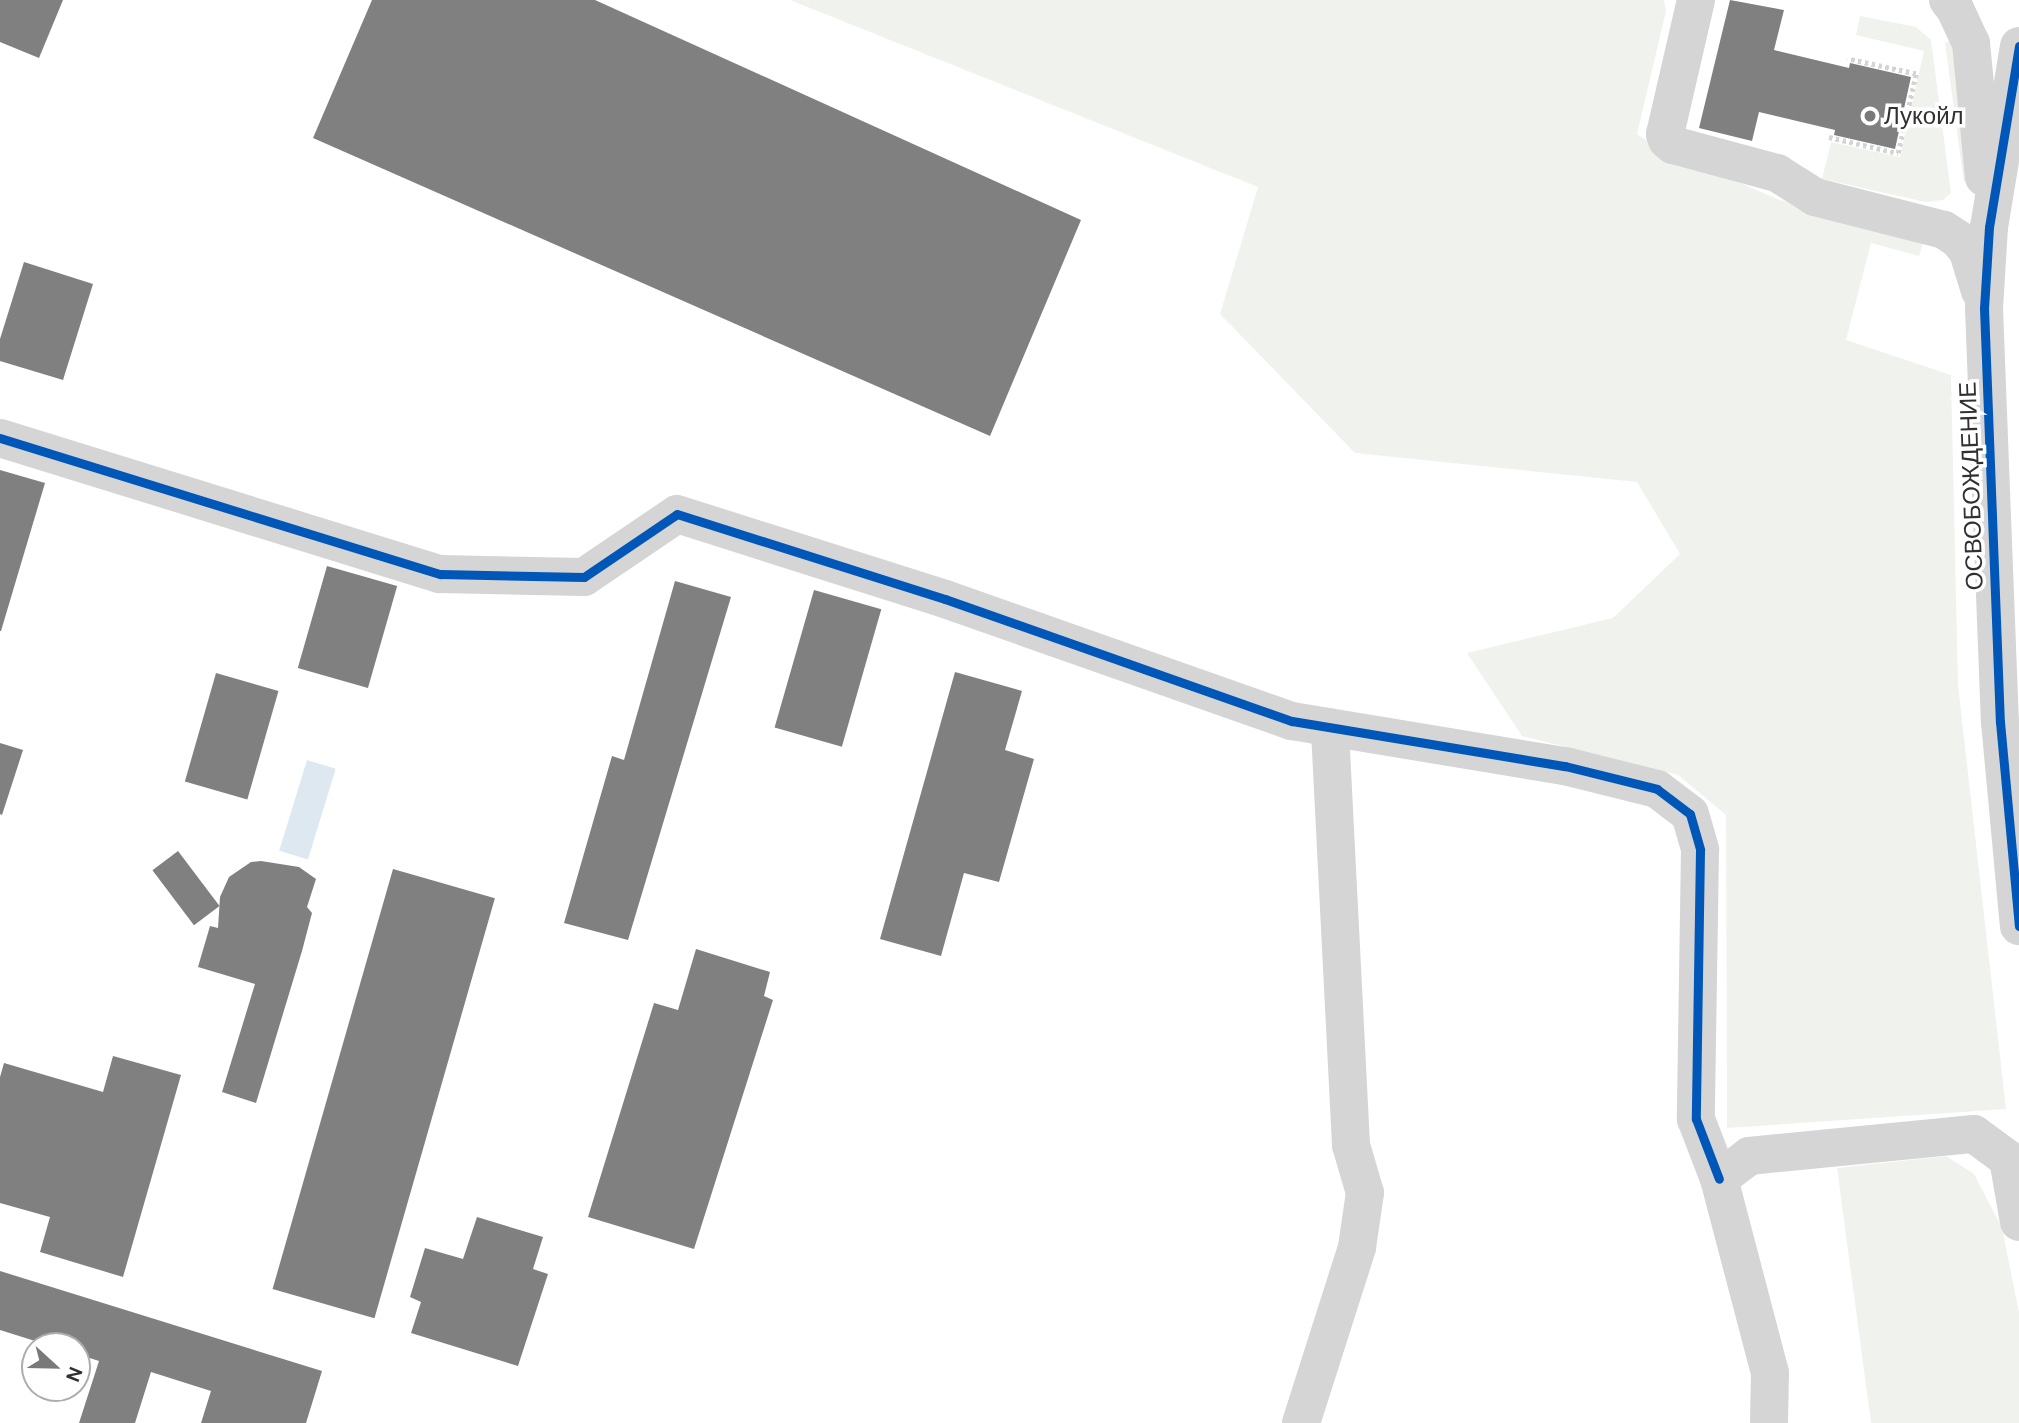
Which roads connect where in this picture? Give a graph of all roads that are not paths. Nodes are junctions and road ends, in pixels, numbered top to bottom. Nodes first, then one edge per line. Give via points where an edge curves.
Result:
1 (1696, 0) edge
2 (1948, 0) edge
3 (2019, 46) edge
4 (1989, 227) junction
5 (1984, 308) junction
6 (0, 438) edge
7 (1330, 728) junction
8 (2019, 926) edge
9 (1718, 1179) junction
10 (2019, 1222) edge
11 (1301, 1423) edge
12 (1769, 1423) edge

1 - 5 street via 1667,141 1769,170 1815,197 1944,230 1968,252
2 - 4 street via 1971,43
3 - 4 street, ОСВОБОЖДЕНИЕ
4 - 5 street, ОСВОБОЖДЕНИЕ
5 - 8 street, ОСВОБОЖДЕНИЕ via 2000,722
6 - 7 street via 440,574 584,577 677,514 945,599 1292,721
7 - 9 street via 1565,766 1657,789 1690,814 1700,850 1696,1119
7 - 11 street via 1351,1145 1365,1193 1357,1247
9 - 10 street via 1749,1156 1974,1135 2008,1159
9 - 12 street via 1770,1373

